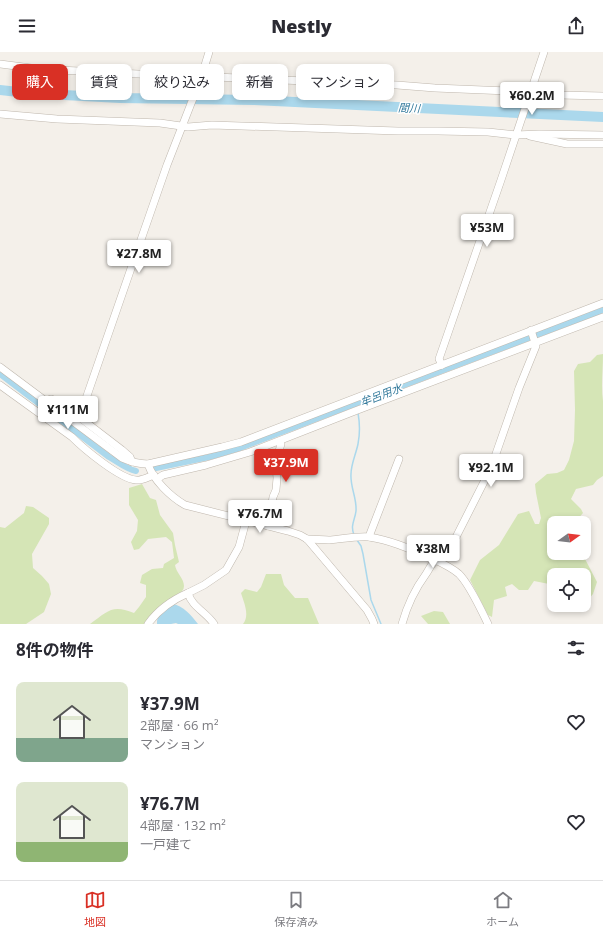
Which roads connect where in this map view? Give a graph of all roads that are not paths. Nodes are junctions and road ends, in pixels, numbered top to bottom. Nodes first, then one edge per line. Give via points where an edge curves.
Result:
1 (209, 52) edge
2 (544, 52) edge
3 (0, 64) edge
4 (205, 64) edge
5 (140, 74) edge
6 (224, 77) edge
7 (530, 93) junction
8 (603, 96) edge
9 (192, 100) edge
10 (0, 114) edge
11 (183, 125) junction
12 (517, 133) junction
13 (527, 134) junction
14 (603, 135) edge
15 (603, 144) edge
16 (603, 303) edge
17 (603, 317) edge
18 (532, 332) junction
19 (535, 341) junction
20 (442, 365) junction
21 (0, 367) edge
22 (0, 385) edge
23 (46, 401) junction
24 (359, 405) junction
25 (79, 417) junction
26 (84, 439) junction
27 (280, 441) junction
28 (399, 459) dead end
29 (132, 462) junction
30 (148, 464) junction
31 (155, 477) junction
32 (246, 521) junction
33 (268, 526) junction
34 (370, 537) junction
35 (308, 540) junction
36 (436, 560) junction
37 (188, 593) junction
38 (148, 624) edge
39 (214, 624) edge
40 (374, 624) edge
41 (402, 624) edge
42 (488, 624) edge

1 - 4 street
2 - 7 street
3 - 5 street via 39,69
6 - 7 street via 397,84
7 - 8 street
7 - 12 street
9 - 11 street
10 - 11 street
11 - 12 street
11 - 25 street
12 - 13 street
12 - 20 street via 439,359
13 - 14 street
13 - 15 street via 567,144
16 - 18 street
17 - 19 street
18 - 19 street
18 - 20 street
19 - 24 street
19 - 36 street via 536,346 491,468 450,549
20 - 24 street
21 - 23 street
22 - 26 street via 72,437
23 - 25 street via 51,399 58,402
23 - 26 street
24 - 27 street
24 - 30 street via 241,442
25 - 29 street via 122,450
26 - 29 street
26 - 31 street via 122,475 135,480
27 - 31 street via 231,458
27 - 33 street via 276,490
28 - 34 street
29 - 30 street
30 - 31 street
31 - 32 street via 171,495 185,505
32 - 33 street
32 - 37 street via 239,547 226,570
33 - 35 street via 300,535
34 - 35 street
34 - 36 street via 404,546
35 - 40 street via 363,605
36 - 41 street via 412,596
36 - 42 street via 455,571 465,581
37 - 38 street via 164,607
37 - 39 street via 194,604

